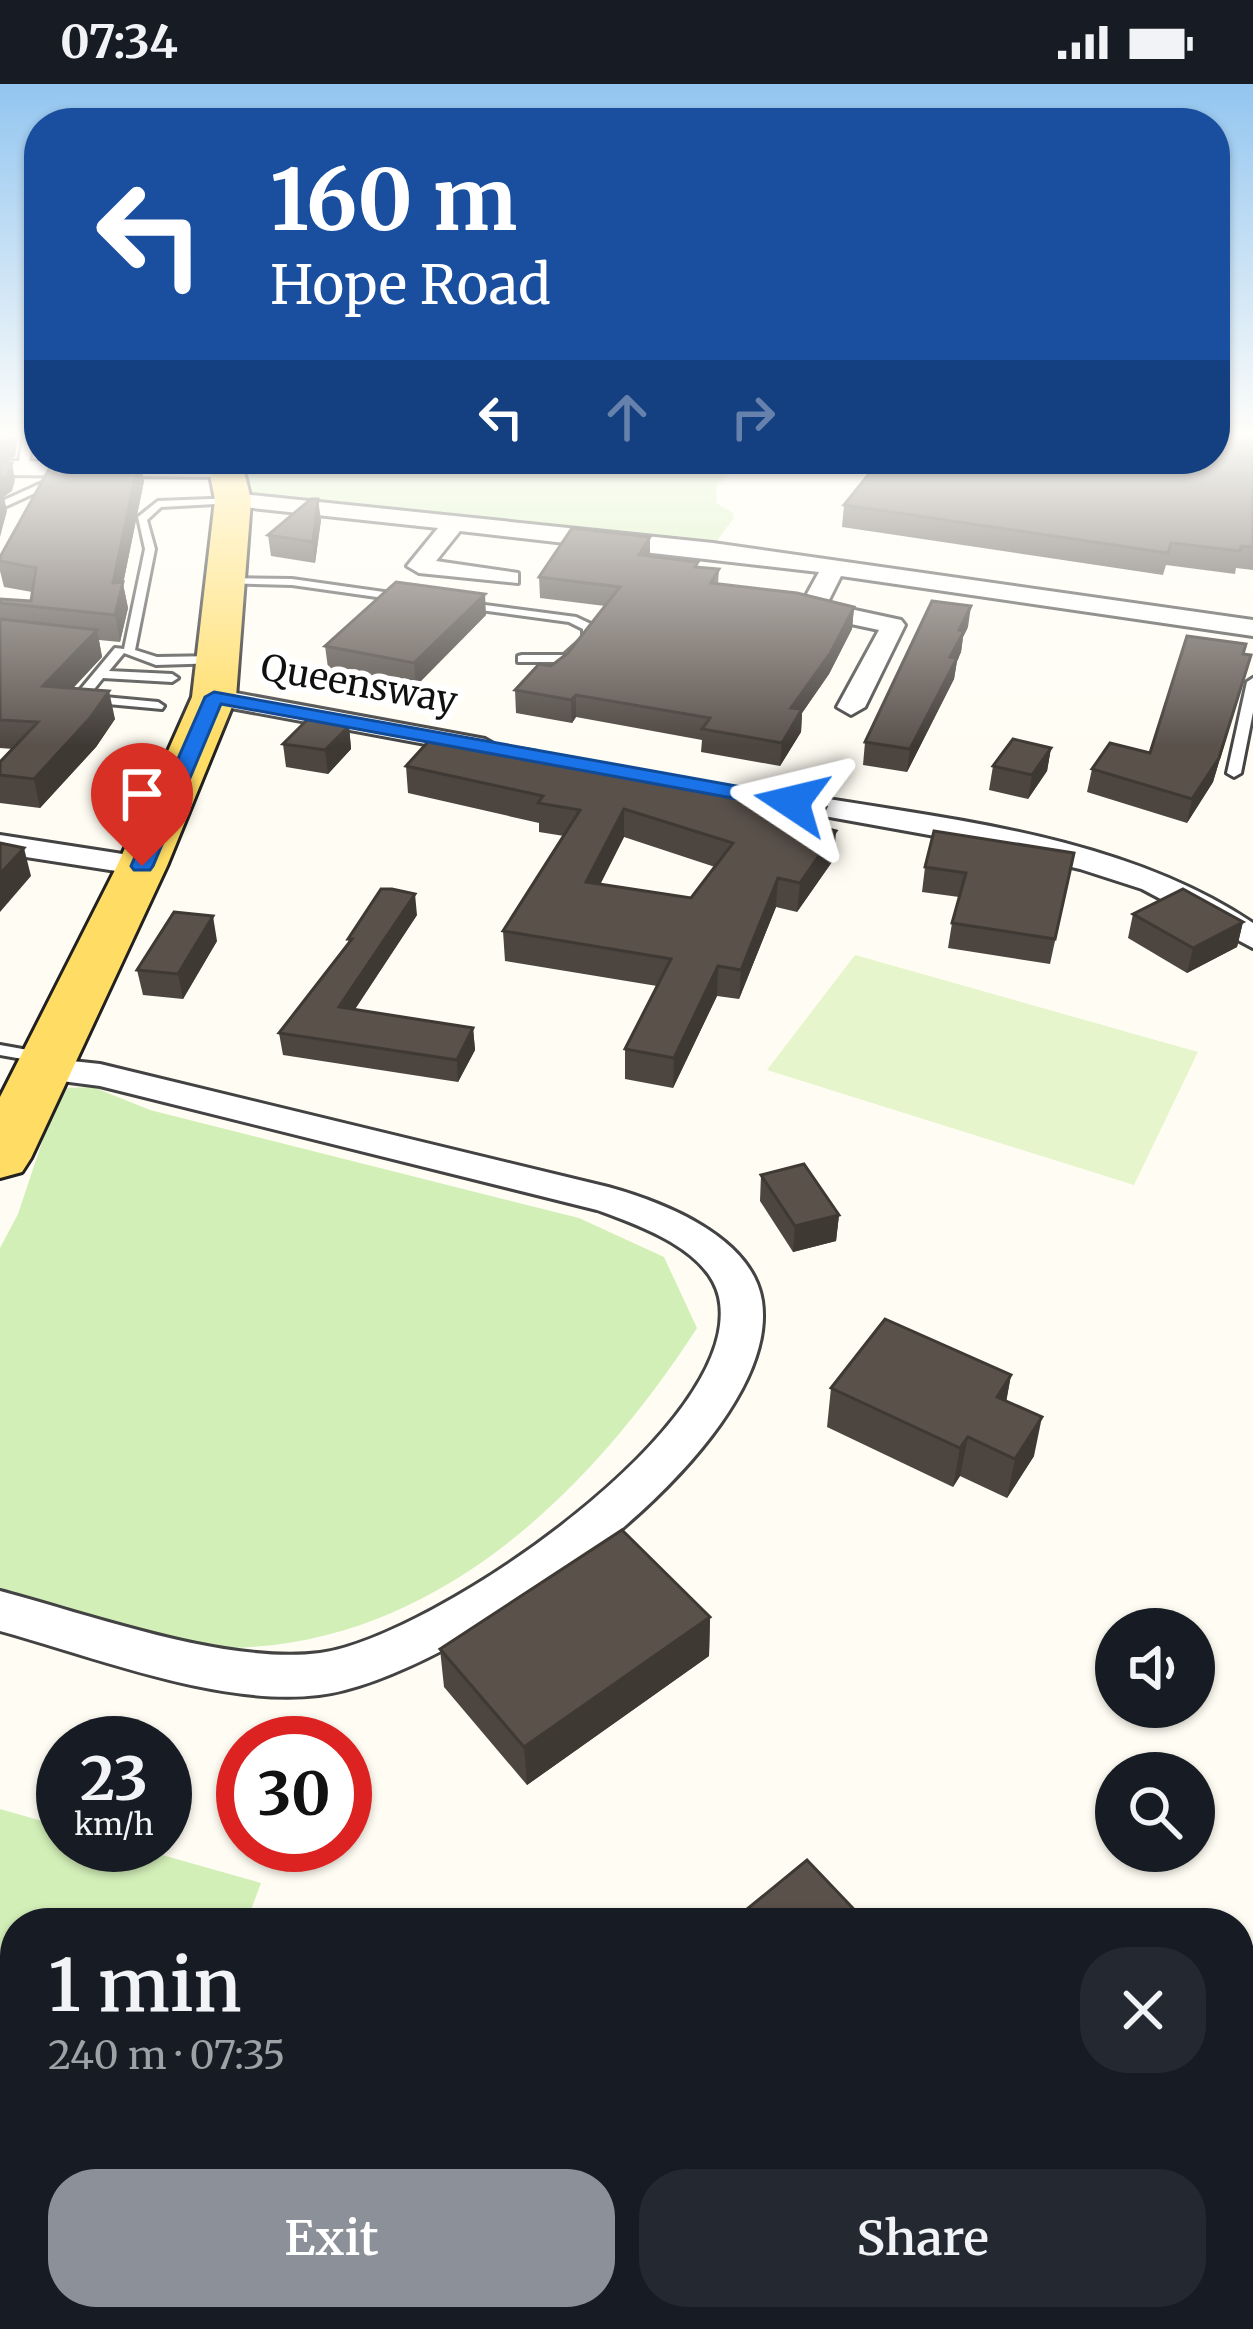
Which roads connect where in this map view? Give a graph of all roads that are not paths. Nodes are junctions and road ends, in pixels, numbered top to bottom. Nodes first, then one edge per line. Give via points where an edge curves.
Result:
1 (147, 537) edge
2 (226, 537) edge
3 (443, 537) edge
4 (573, 537) edge
5 (834, 567) junction
6 (509, 578) dead end
7 (225, 581) junction
8 (410, 598) edge
9 (456, 604) edge
10 (1253, 628) edge
11 (98, 648) edge
12 (124, 651) junction
13 (522, 659) dead end
14 (99, 674) junction
15 (201, 678) junction
16 (1253, 682) edge
17 (158, 706) dead end
18 (851, 706) dead end
19 (513, 752) edge
20 (1234, 773) dead end
21 (743, 794) edge
22 (0, 844) edge
23 (142, 866) junction
24 (1248, 929) edge
25 (31, 1059) edge
26 (0, 1158) edge
27 (0, 1611) edge

1 - 12 lane via 151,549
2 - 7 main road
3 - 6 street via 419,566
4 - 5 street
5 - 10 street
5 - 18 street via 814,603 818,610 892,625
7 - 8 lane
7 - 15 main road
9 - 13 lane via 589,627 589,639 567,659
11 - 12 lane
12 - 14 lane
12 - 15 lane
14 - 15 lane
14 - 17 lane via 84,693 91,699
15 - 19 street, Queensway
15 - 23 main road
16 - 20 lane
21 - 24 street via 1079,857
22 - 23 street
23 - 25 main road
25 - 26 main road
25 - 27 street via 608,1200 703,1246 741,1300 724,1381 693,1426 564,1553 491,1602 367,1664 271,1674

